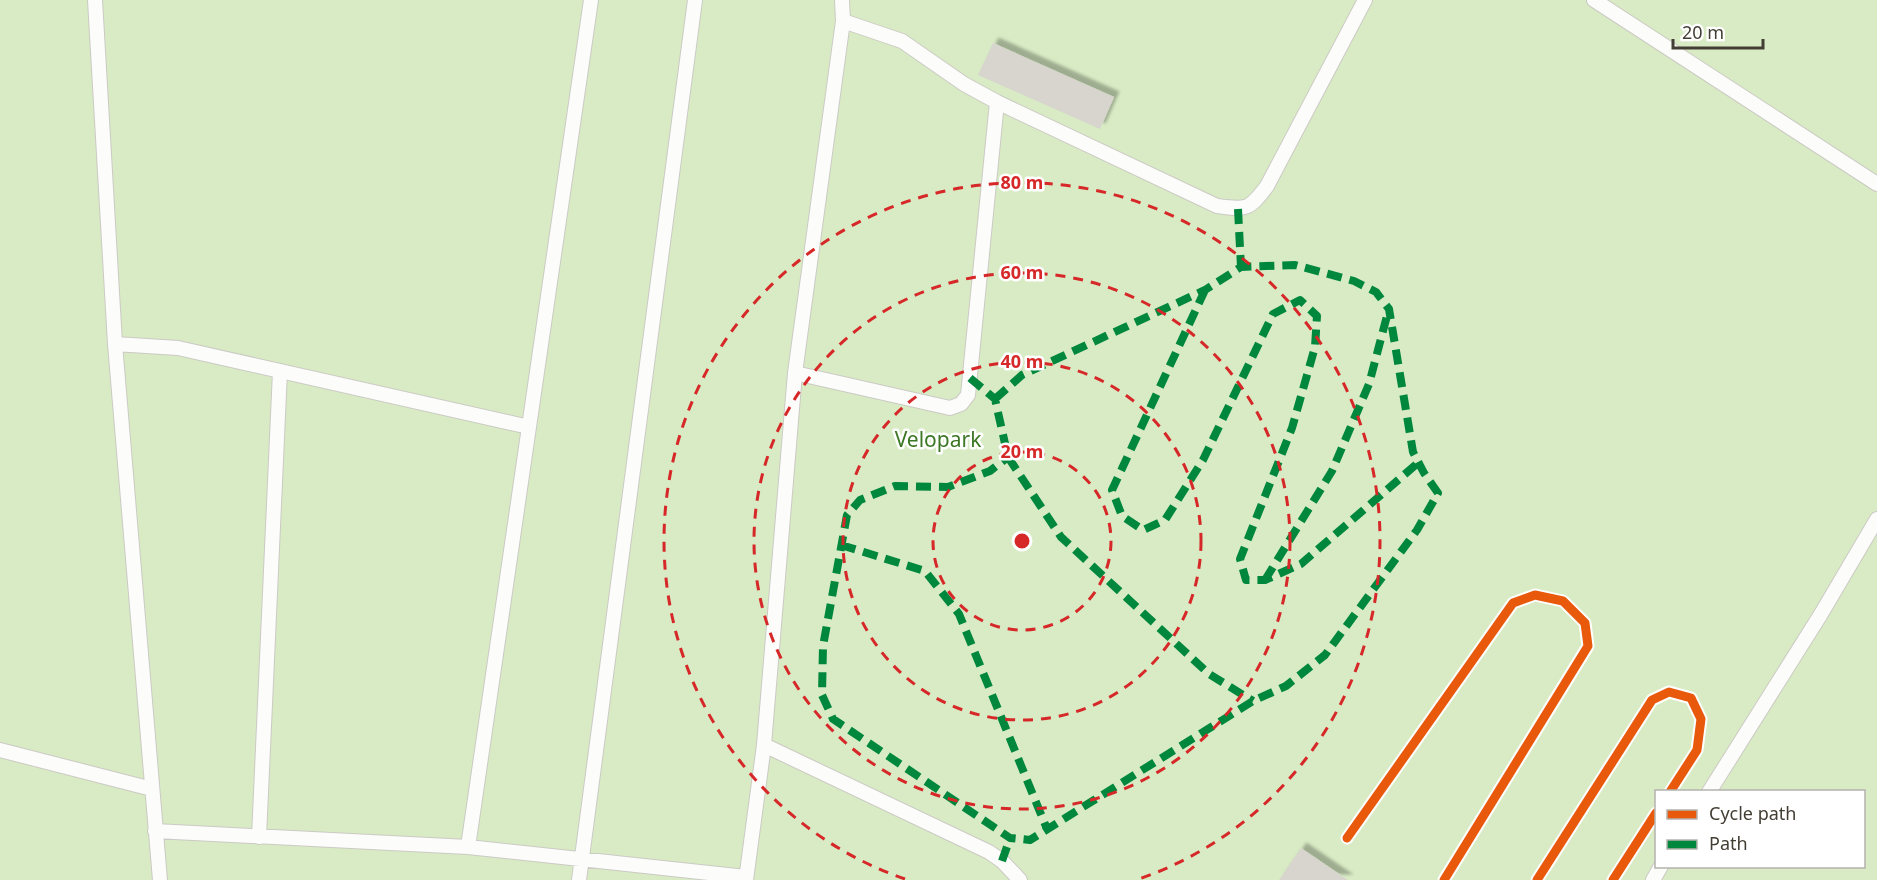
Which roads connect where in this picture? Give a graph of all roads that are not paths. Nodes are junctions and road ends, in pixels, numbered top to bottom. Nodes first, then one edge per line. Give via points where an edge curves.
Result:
1 (95, 0) edge
2 (591, 0) edge
3 (695, 0) edge
4 (842, 0) edge
5 (1365, 0) edge
6 (1594, 0) edge
7 (843, 21) junction
8 (997, 102) junction
9 (1877, 184) edge
10 (115, 344) junction
11 (280, 371) junction
12 (795, 373) junction
13 (529, 427) junction
14 (1877, 519) edge
15 (764, 745) junction
16 (0, 750) edge
17 (152, 789) junction
18 (1710, 790) edge
19 (155, 831) junction
20 (259, 837) junction
21 (468, 847) junction
22 (581, 858) junction
23 (746, 878) edge
24 (160, 880) edge
25 (579, 880) edge
26 (1020, 880) edge

1 - 10 lane
2 - 13 lane
3 - 22 lane
4 - 7 lane
5 - 8 lane via 1268,186 1253,205 1246,207 1217,206
6 - 9 lane
7 - 8 lane via 902,41
7 - 12 lane
8 - 12 lane via 968,395 961,404 950,408
10 - 11 lane via 178,348
10 - 17 lane
11 - 13 lane
11 - 20 lane
12 - 15 lane
13 - 21 lane
14 - 18 lane
15 - 23 lane
15 - 26 lane via 989,852
16 - 17 lane
17 - 19 lane
19 - 20 lane
19 - 24 lane
20 - 21 lane
21 - 22 lane
22 - 23 lane
22 - 25 lane

